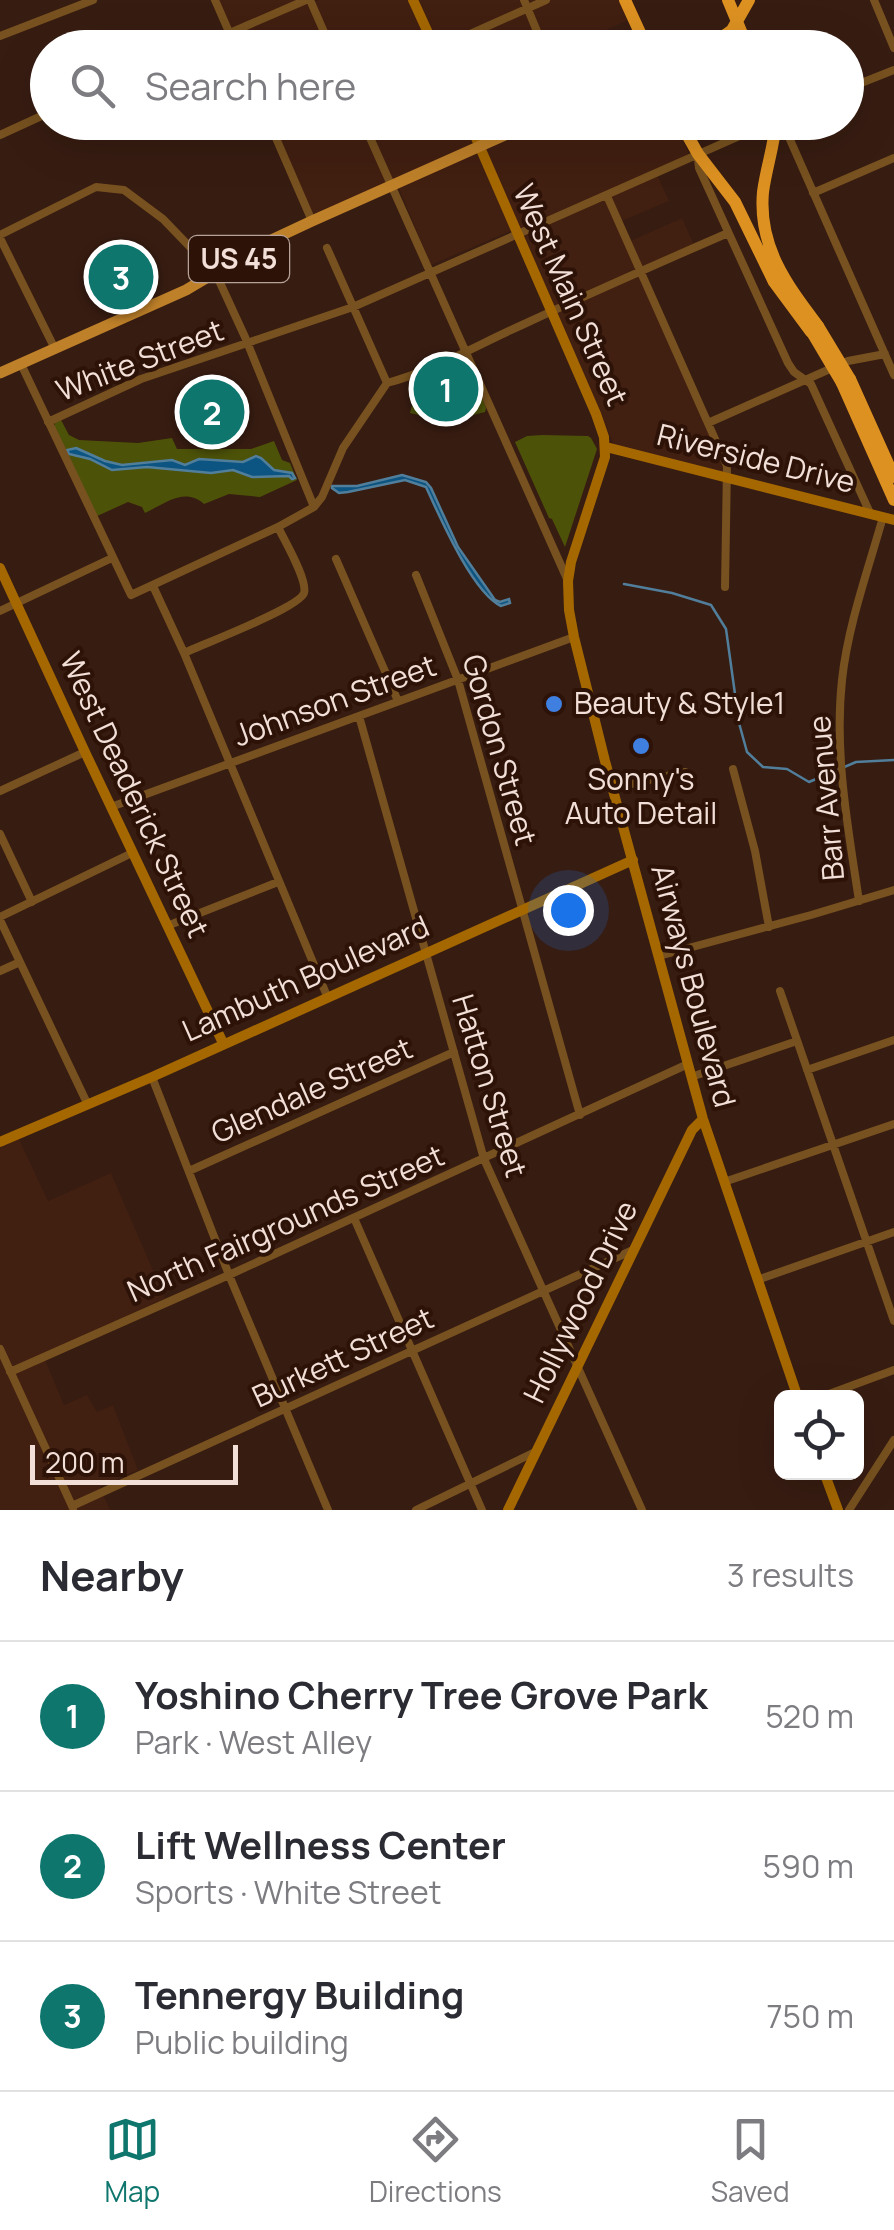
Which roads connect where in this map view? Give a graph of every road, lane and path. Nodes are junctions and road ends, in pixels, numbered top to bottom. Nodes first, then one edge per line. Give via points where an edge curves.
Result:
1 (93, 0) edge
2 (215, 0) edge
3 (308, 0) edge
4 (413, 0) edge
5 (546, 0) edge
6 (625, 0) edge
7 (728, 0) edge
8 (749, 0) edge
9 (874, 0) edge
10 (525, 4) edge
11 (737, 21) junction
12 (229, 30) edge
13 (237, 30) edge
14 (322, 30) edge
15 (428, 30) edge
16 (473, 30) edge
17 (536, 30) edge
18 (639, 30) edge
19 (730, 30) edge
20 (741, 30) edge
21 (0, 36) edge
22 (894, 48) edge
23 (894, 70) edge
24 (864, 82) edge
25 (30, 121) edge
26 (0, 135) edge
27 (277, 140) edge
28 (371, 140) edge
29 (476, 140) edge
30 (494, 140) edge
31 (690, 140) edge
32 (732, 140) edge
33 (773, 140) edge
34 (790, 140) edge
35 (479, 147) junction
36 (698, 154) junction
37 (894, 158) edge
38 (391, 186) junction
39 (813, 193) junction
40 (607, 196) junction
41 (312, 221) junction
42 (728, 232) junction
43 (516, 235) junction
44 (0, 236) edge
45 (328, 248) dead end
46 (640, 272) junction
47 (429, 273) junction
48 (216, 274) junction
49 (353, 307) junction
50 (551, 312) junction
51 (815, 329) junction
52 (248, 344) junction
53 (56, 349) junction
54 (465, 353) junction
55 (885, 354) junction
56 (20, 364) junction
57 (0, 374) edge
58 (894, 375) edge
59 (802, 380) junction
60 (388, 384) junction
61 (48, 422) junction
62 (708, 423) junction
63 (606, 447) junction
64 (728, 478) junction
65 (893, 490) edge
66 (314, 507) junction
67 (870, 513) junction
68 (888, 518) edge
69 (278, 527) junction
70 (112, 558) junction
71 (336, 559) dead end
72 (0, 568) edge
73 (416, 574) dead end
74 (568, 580) junction
75 (153, 586) junction
76 (725, 586) dead end
77 (17, 603) junction
78 (0, 611) edge
79 (574, 637) junction
80 (184, 652) junction
81 (458, 680) junction
82 (398, 701) junction
83 (359, 716) junction
84 (84, 752) junction
85 (229, 764) junction
86 (733, 769) dead end
87 (686, 772) dead end
88 (613, 788) junction
89 (0, 791) edge
90 (111, 808) junction
91 (0, 834) edge
92 (132, 853) junction
93 (633, 860) junction
94 (278, 882) junction
95 (894, 890) edge
96 (858, 900) junction
97 (32, 902) junction
98 (522, 909) junction
99 (0, 918) edge
100 (167, 926) junction
101 (770, 927) junction
102 (425, 952) junction
103 (659, 956) junction
104 (20, 962) junction
105 (0, 970) edge
106 (780, 991) dead end
107 (326, 996) junction
108 (798, 1040) junction
109 (894, 1040) edge
110 (224, 1044) junction
111 (454, 1052) junction
112 (688, 1064) junction
113 (808, 1070) junction
114 (152, 1077) junction
115 (691, 1077) junction
116 (87, 1103) junction
117 (580, 1115) junction
118 (703, 1119) junction
119 (894, 1124) edge
120 (0, 1142) edge
121 (833, 1144) junction
122 (484, 1159) junction
123 (189, 1171) junction
124 (724, 1182) junction
125 (354, 1218) junction
126 (894, 1232) edge
127 (866, 1241) junction
128 (633, 1250) junction
129 (229, 1275) junction
130 (757, 1280) junction
131 (544, 1290) junction
132 (894, 1321) edge
133 (0, 1349) edge
134 (412, 1351) junction
135 (576, 1366) junction
136 (894, 1370) edge
137 (10, 1372) junction
138 (795, 1390) edge
139 (840, 1390) edge
140 (284, 1410) junction
141 (894, 1440) edge
142 (535, 1452) junction
143 (827, 1480) edge
144 (470, 1484) junction
145 (73, 1508) edge
146 (328, 1510) edge
147 (416, 1510) edge
148 (482, 1510) edge
149 (508, 1510) edge
150 (642, 1510) edge
151 (838, 1510) edge
152 (849, 1510) edge

1 - 21 street
2 - 12 street
3 - 13 street
3 - 14 street
4 - 15 street
5 - 10 street
6 - 18 highway
7 - 11 highway
8 - 11 highway
9 - 22 street
10 - 16 street
10 - 17 street
11 - 19 highway
11 - 20 highway
23 - 24 street
25 - 26 street
27 - 41 street
28 - 38 street
29 - 35 street, West Main Street
30 - 35 main road, US 45
31 - 36 highway
32 - 36 street, White Street
33 - 51 highway via 763,193 768,248
34 - 39 street
35 - 38 main road, US 45
35 - 43 street, West Main Street
36 - 40 street, White Street
36 - 42 street
36 - 51 highway via 735,202 774,282
37 - 39 street
38 - 41 main road, US 45
38 - 47 street
39 - 55 street
40 - 43 street, White Street
40 - 46 street
41 - 48 main road, US 45
42 - 46 street
42 - 59 street
43 - 47 street, White Street
43 - 50 street, West Main Street
44 - 48 street via 96,187 118,188 163,219
44 - 53 street
45 - 49 street
46 - 50 street
46 - 62 street
47 - 49 street, White Street
47 - 54 street
48 - 52 street
48 - 53 main road, US 45
49 - 52 street, White Street
49 - 60 street
50 - 54 street
50 - 63 street, West Main Street
51 - 65 highway, bridge via 846,381
52 - 61 street, White Street via 142,379
52 - 66 street
53 - 56 main road, US 45
54 - 60 street
54 - 74 street
55 - 58 street
55 - 59 street
56 - 57 main road, US 45
56 - 61 street
59 - 62 street
59 - 67 street via 811,384
60 - 66 street via 343,448
61 - 70 street
62 - 64 street
63 - 64 street, Riverside Drive
63 - 74 street, West Main Street
64 - 67 street, Riverside Drive
64 - 76 street
66 - 69 street
67 - 68 street, Riverside Drive
68 - 96 street, Barr Avenue via 842,676 840,763
69 - 75 street
69 - 80 street via 303,579 301,598
70 - 75 street via 131,596
70 - 77 street
71 - 82 street
72 - 77 street, West Deaderick Street
73 - 81 street, Gordon Street
74 - 79 street, Airways Boulevard
75 - 80 street
77 - 78 street
77 - 84 street, West Deaderick Street
79 - 81 street, Johnson Street
79 - 88 street, Airways Boulevard
80 - 85 street
81 - 82 street, Johnson Street
81 - 98 street, Gordon Street
82 - 83 street, Johnson Street
83 - 85 street, Johnson Street
83 - 102 street, Hatton Street
84 - 89 street
84 - 90 street, West Deaderick Street
85 - 90 street, Johnson Street
85 - 94 street
86 - 101 street
87 - 88 street
88 - 93 street, Airways Boulevard
90 - 92 street, West Deaderick Street
91 - 97 street
92 - 97 street
92 - 100 street, West Deaderick Street
93 - 98 street, Lambuth Boulevard
93 - 103 street, Airways Boulevard
94 - 100 street
94 - 107 street
95 - 96 street
96 - 101 street
97 - 99 street
98 - 102 street, Lambuth Boulevard
98 - 117 street, Gordon Street
99 - 104 street
100 - 110 street, West Deaderick Street
101 - 103 street
102 - 107 street, Lambuth Boulevard
102 - 111 street, Hatton Street
103 - 112 street, Airways Boulevard
104 - 105 street
104 - 116 street
106 - 108 street
107 - 110 street, Lambuth Boulevard
108 - 113 street
108 - 115 street
109 - 113 street
110 - 114 street, Lambuth Boulevard
111 - 122 street, Hatton Street
111 - 123 street, Glendale Street
112 - 115 street, Airways Boulevard
112 - 117 street, North Fairgrounds Street
113 - 121 street
114 - 116 street, Lambuth Boulevard
114 - 123 street
115 - 118 street, Airways Boulevard
116 - 120 street, Lambuth Boulevard
117 - 122 street, North Fairgrounds Street
118 - 124 street, Airways Boulevard
118 - 128 street, Hollywood Drive
119 - 121 street
121 - 124 street
121 - 127 street
122 - 125 street, North Fairgrounds Street
122 - 131 street, Hatton Street
123 - 129 street
124 - 130 street, Airways Boulevard
125 - 129 street, North Fairgrounds Street
125 - 134 street
126 - 127 street
127 - 130 street
127 - 132 street
128 - 131 street, Burkett Street
128 - 135 street, Hollywood Drive
129 - 137 street, North Fairgrounds Street
129 - 140 street
130 - 138 street, Airways Boulevard
131 - 134 street, Burkett Street
131 - 135 street, Hatton Street
133 - 137 street
134 - 140 street, Burkett Street
134 - 144 street
135 - 142 street, Hollywood Drive
135 - 150 street, Hatton Street
136 - 139 street
137 - 145 street
140 - 145 street, Burkett Street
140 - 146 street
141 - 152 street
142 - 144 street
142 - 149 street, Hollywood Drive
143 - 151 street
144 - 147 street
144 - 148 street

